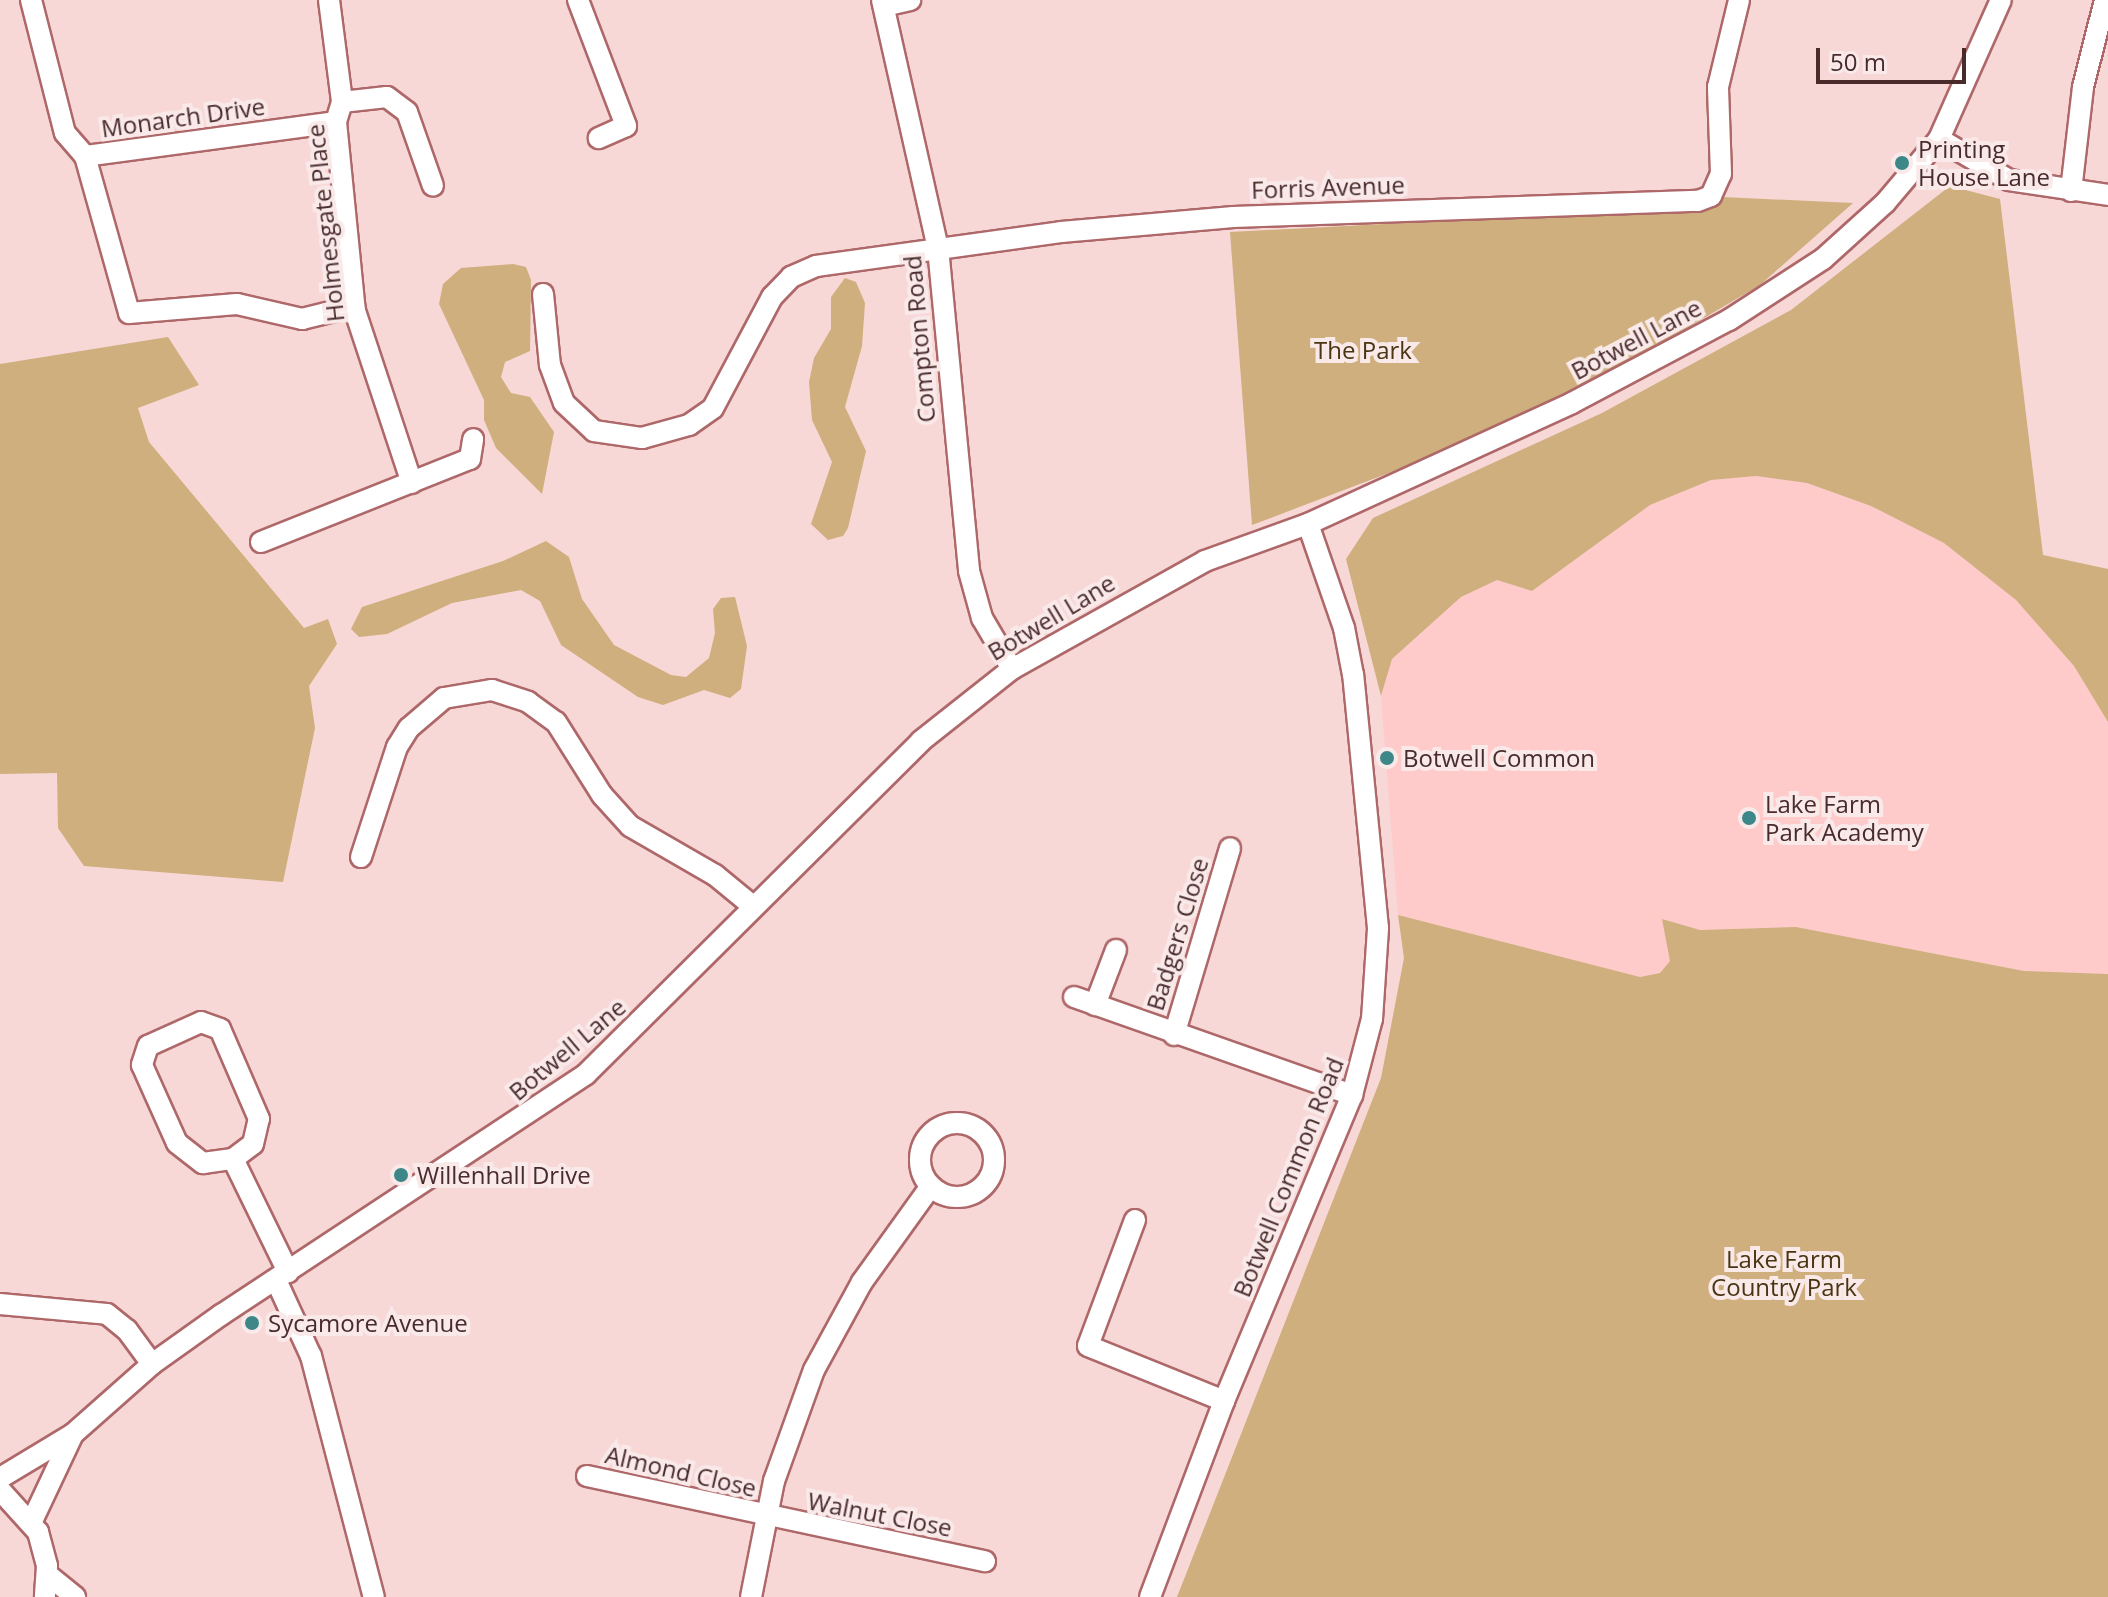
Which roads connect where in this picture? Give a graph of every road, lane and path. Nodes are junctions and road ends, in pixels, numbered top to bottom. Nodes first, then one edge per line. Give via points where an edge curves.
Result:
1 (31, 0) edge
2 (329, 0) edge
3 (578, 0) edge
4 (910, 0) edge
5 (1739, 0) edge
6 (2001, 0) edge
7 (2105, 0) edge
8 (883, 3) edge
9 (339, 112) junction
10 (599, 138) dead end
11 (1939, 139) junction
12 (85, 156) junction
13 (433, 186) dead end
14 (2071, 191) junction
15 (2108, 195) edge
16 (938, 248) junction
17 (543, 294) dead end
18 (354, 306) junction
19 (473, 439) dead end
20 (412, 483) junction
21 (1308, 524) junction
22 (261, 542) dead end
23 (1012, 669) junction
24 (1230, 848) dead end
25 (361, 857) dead end
26 (754, 907) junction
27 (1116, 950) dead end
28 (1074, 997) dead end
29 (1095, 1005) junction
30 (1174, 1035) junction
31 (1352, 1095) junction
32 (233, 1159) junction
33 (931, 1186) dead end
34 (1135, 1220) dead end
35 (282, 1276) junction
36 (0, 1304) edge
37 (152, 1364) junction
38 (1224, 1401) junction
39 (73, 1434) junction
40 (587, 1476) dead end
41 (0, 1478) edge
42 (0, 1490) edge
43 (764, 1517) junction
44 (32, 1521) junction
45 (985, 1561) dead end
46 (48, 1575) junction
47 (45, 1597) edge
48 (75, 1597) edge
49 (374, 1597) edge
50 (751, 1597) edge
51 (1150, 1597) edge

1 - 12 street via 65,133
2 - 9 street, Holmesgate Place
3 - 10 street via 626,126
4 - 8 street
5 - 16 street, Forris Avenue via 1718,87 1721,163 1716,189 1705,199 1233,217
6 - 11 street, Botwell Lane
7 - 14 street via 2080,101
8 - 16 street, Compton Road
9 - 12 street, Monarch Drive
9 - 13 street, Monarch Drive via 387,97 407,112
9 - 18 street, Holmesgate Place
11 - 14 street via 2009,180
11 - 21 street, Botwell Lane via 1855,232 1754,305 1546,416
12 - 18 street via 129,313 237,304 302,319
14 - 15 street
16 - 17 street, Forris Avenue via 816,266 791,277 766,305 713,408 689,425 642,438 594,431 564,403 550,365
16 - 23 street, Compton Road via 969,571 982,618
18 - 20 street, Holmesgate Place
19 - 20 street via 470,459
20 - 22 street
21 - 23 street, Botwell Lane via 1205,561
21 - 31 street, Botwell Common Road via 1349,648 1376,895 1375,993 1366,1052
23 - 26 street, Botwell Lane via 921,741
24 - 30 street, Badgers Close
25 - 26 street via 393,757 409,728 444,698 492,690 528,702 556,722 602,795 630,826 715,875
26 - 35 street, Botwell Lane via 586,1074
27 - 29 street
28 - 29 street, Badgers Close
29 - 30 street, Badgers Close
30 - 31 street, Badgers Close
31 - 38 street, Botwell Common Road
32 - 32 street via 203,1163 177,1143 142,1065 148,1046 201,1022 220,1029 259,1119 253,1144
32 - 35 street
33 - 43 street via 862,1282 814,1370
34 - 38 street via 1088,1346
35 - 37 street, Botwell Lane
35 - 49 street via 311,1356
36 - 37 street via 107,1314 127,1330
37 - 39 street, Botwell Lane
38 - 51 street, Botwell Common Road
39 - 41 street, Botwell Lane
39 - 44 street, Botwell Lane
40 - 43 street, Almond Close
42 - 44 street
43 - 45 street, Walnut Close
43 - 50 street
44 - 46 street
46 - 47 street
46 - 48 street

